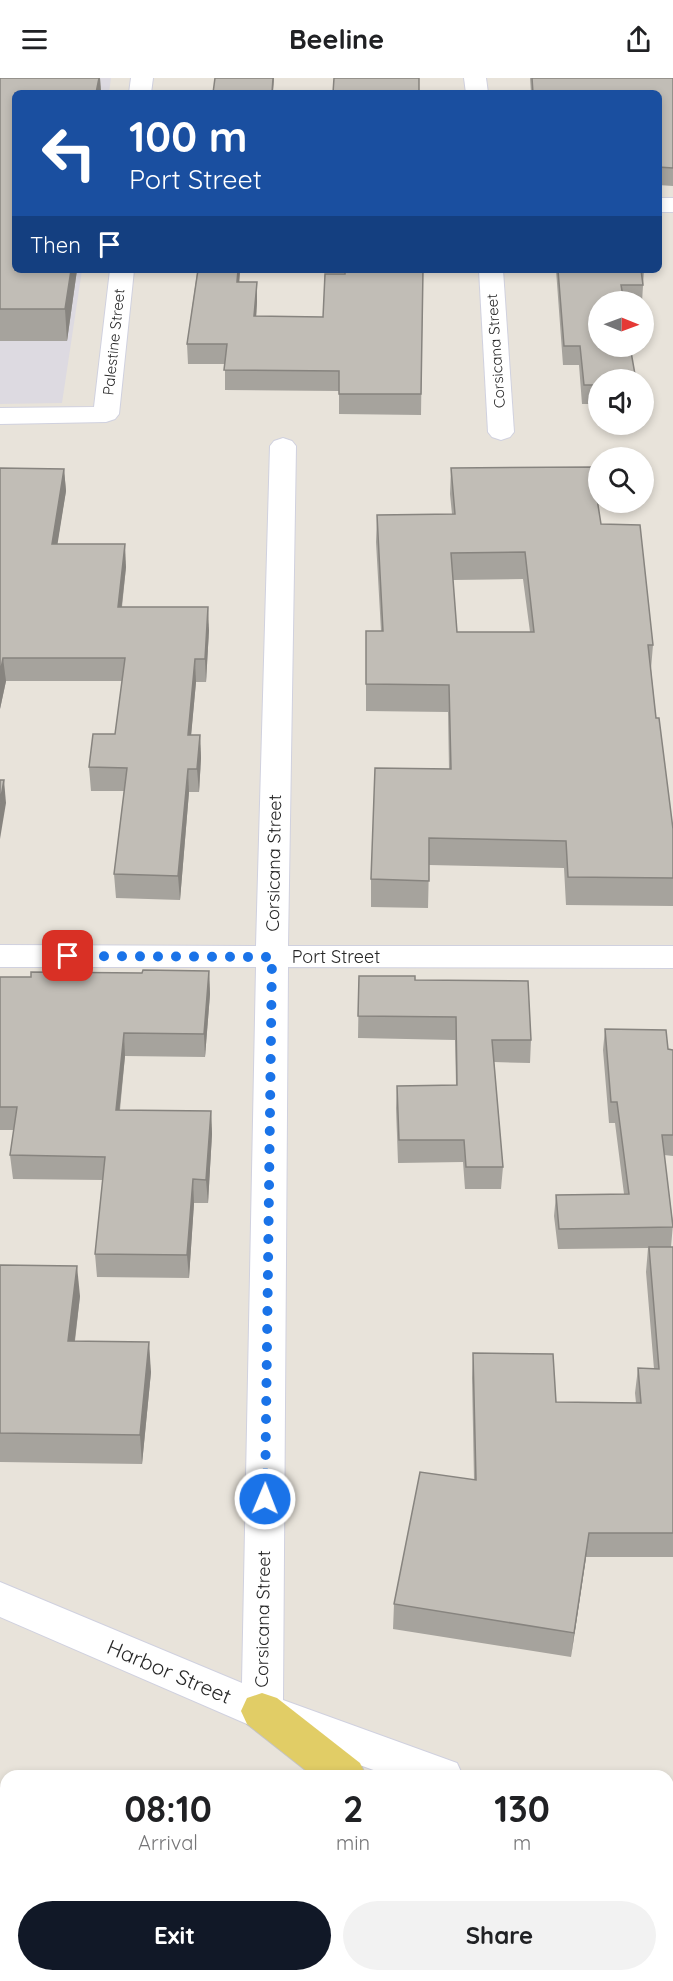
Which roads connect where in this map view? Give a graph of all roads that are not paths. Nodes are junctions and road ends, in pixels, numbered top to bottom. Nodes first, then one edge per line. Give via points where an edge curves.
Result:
1 (122, 273) edge
2 (491, 273) edge
3 (0, 416) edge
4 (501, 432) dead end
5 (283, 447) dead end
6 (0, 956) edge
7 (272, 957) junction
8 (673, 957) edge
9 (0, 1599) edge
10 (262, 1712) junction
11 (337, 1770) edge
12 (425, 1770) edge

1 - 3 street, Palestine Street via 106,414
2 - 4 street, Corsicana Street
5 - 7 street, Corsicana Street
6 - 7 street, Port Street
7 - 8 street, Port Street
7 - 10 street, Corsicana Street
9 - 10 street, Harbor Street
10 - 11 main road
10 - 12 street, Harbor Street

